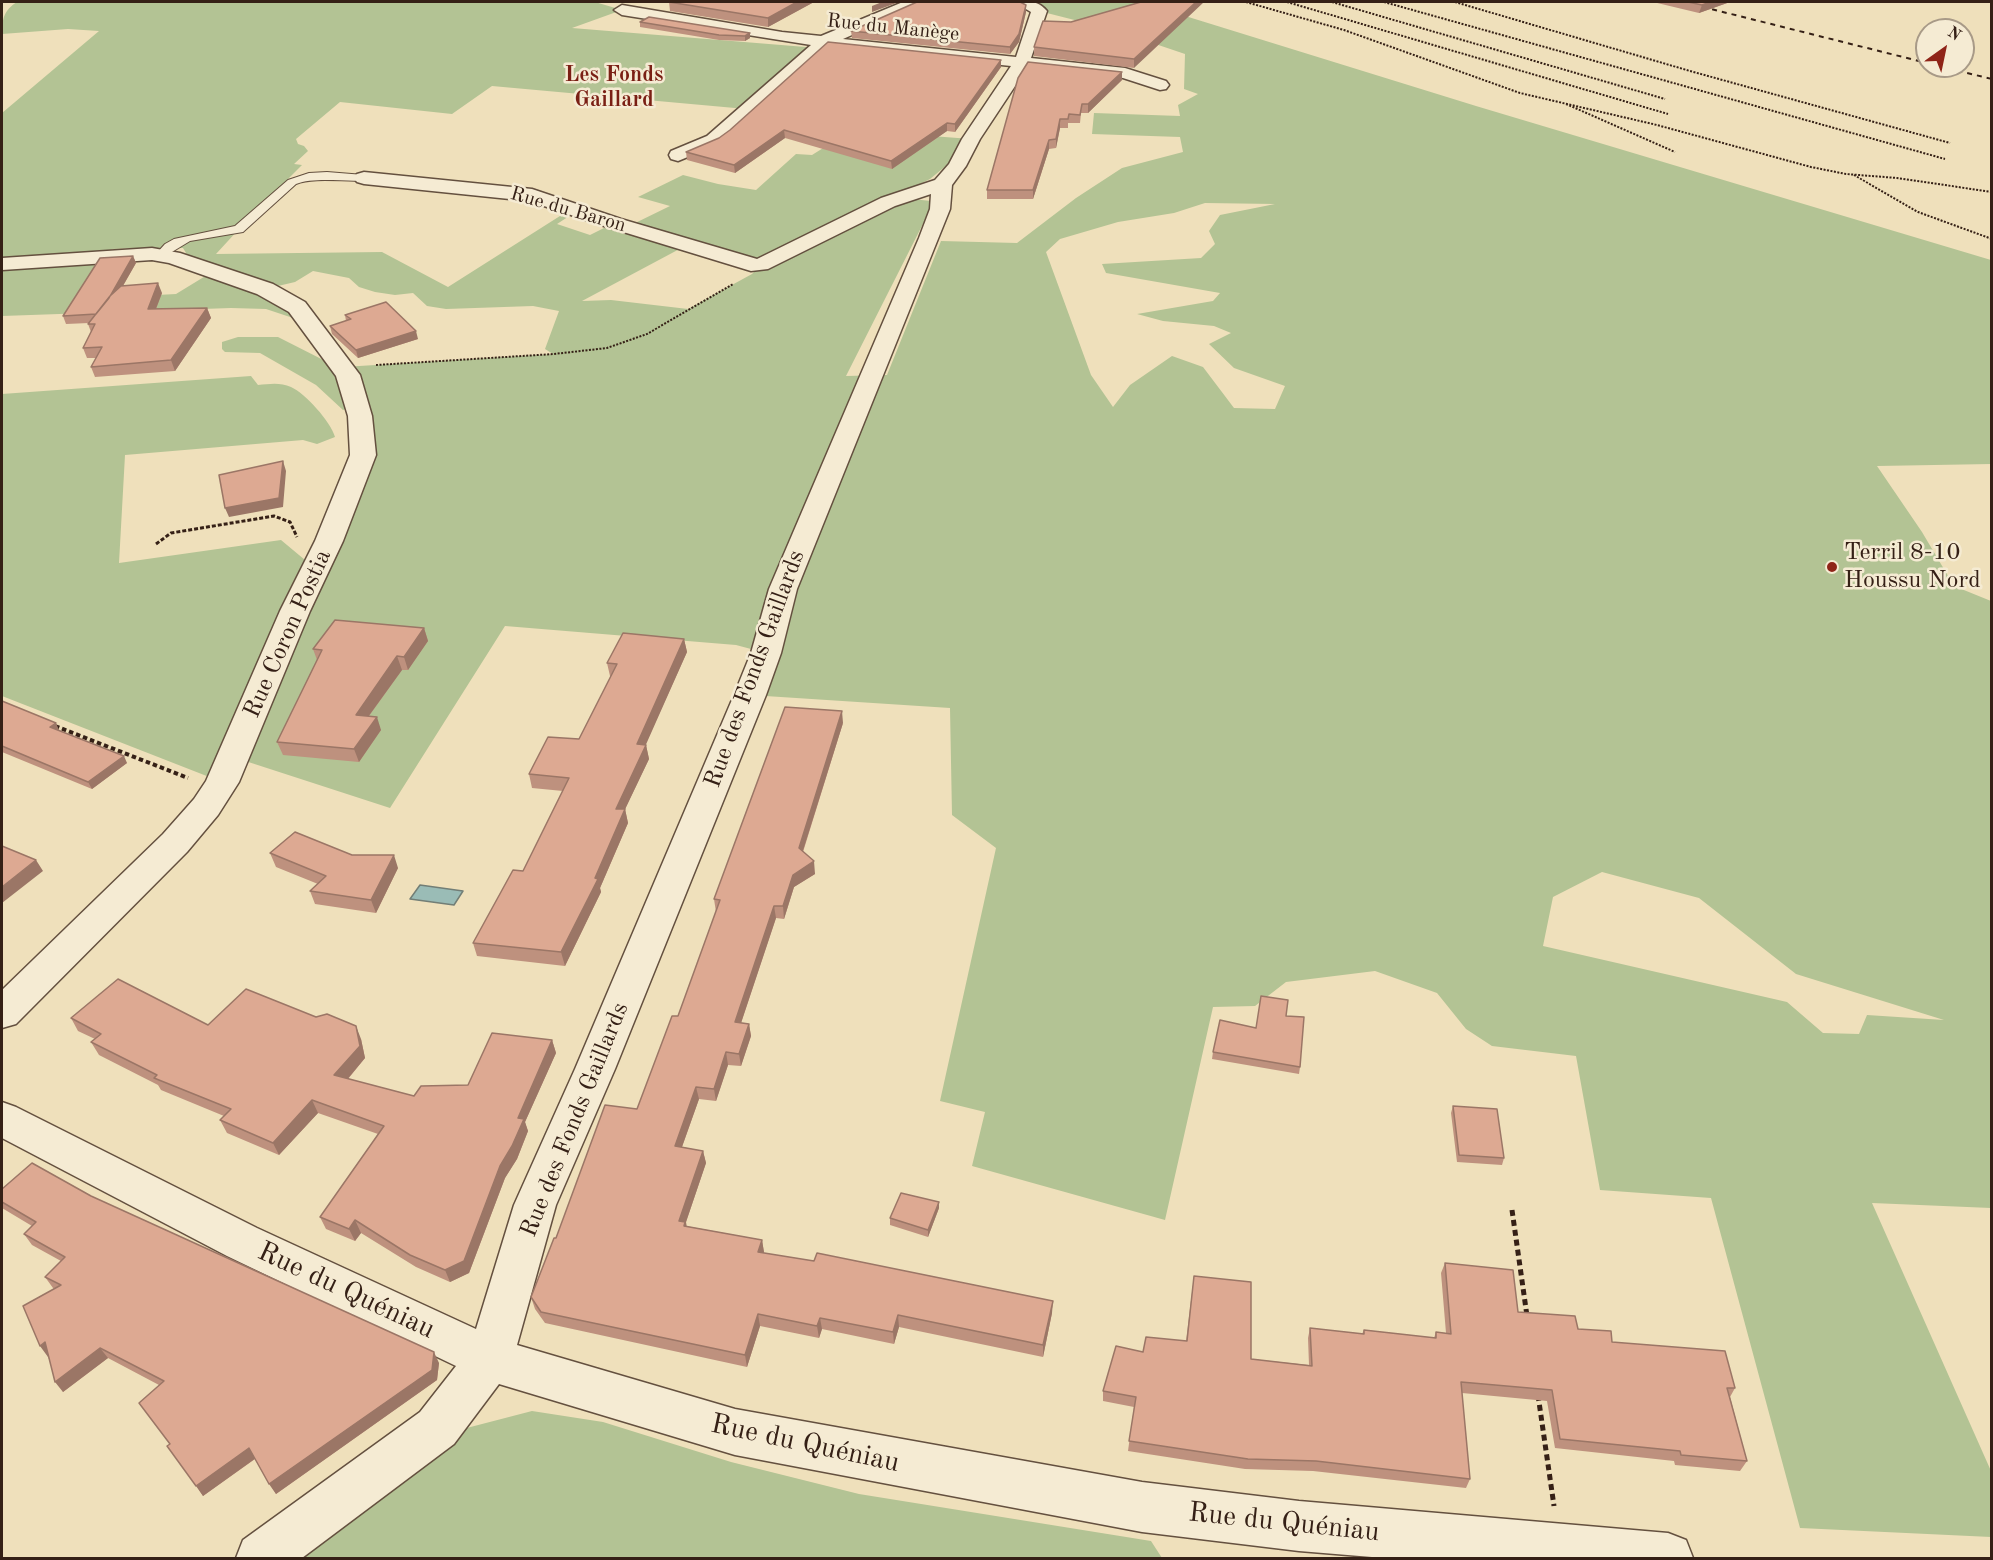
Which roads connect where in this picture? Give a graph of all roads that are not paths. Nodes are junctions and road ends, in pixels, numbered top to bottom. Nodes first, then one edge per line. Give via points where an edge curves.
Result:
1 (915, 2) edge
2 (1022, 2) edge
3 (622, 10) dead end
4 (826, 40) junction
5 (1022, 62) junction
6 (1160, 85) dead end
7 (678, 155) dead end
8 (364, 178) joint
9 (942, 184) junction
10 (162, 254) junction
11 (2, 264) edge
12 (2, 1013) edge
13 (2, 1119) edge
14 (490, 1359) junction
15 (261, 1558) edge
16 (1668, 1558) edge

1 - 4 street
2 - 5 street, Rue des Fonds Gaillards via 1038,11
3 - 4 street, Rue du Manège
4 - 5 street, Rue du Manège
4 - 7 street via 713,140
5 - 6 street, Rue du Manège via 1125,73
5 - 9 street, Rue des Fonds Gaillards
8 - 9 street, Rue du Baron via 531,195 751,265 761,265 888,202
8 - 10 lane, Rue du Baron via 302,177 239,229 183,239
9 - 14 street, Rue des Fonds Gaillards via 940,209 783,589 754,684 535,1204
10 - 11 street
10 - 12 street, Rue Coron Postia via 265,289 297,307 348,375 360,416 363,455 217,790 175,843
13 - 14 street, Rue du Quéniau via 242,1242
14 - 15 street via 437,1428
14 - 16 street, Rue du Quéniau via 735,1432 1107,1501 1299,1526

